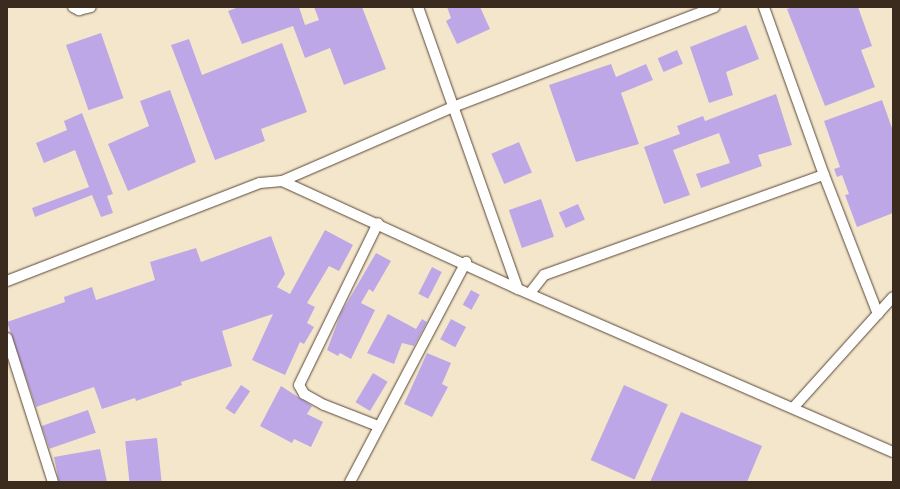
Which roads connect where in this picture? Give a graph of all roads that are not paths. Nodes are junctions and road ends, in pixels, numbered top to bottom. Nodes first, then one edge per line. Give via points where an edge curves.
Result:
1 (73, 7) edge
2 (91, 7) edge
3 (418, 7) edge
4 (715, 7) edge
5 (764, 7) edge
6 (453, 107) junction
7 (824, 175) junction
8 (282, 181) junction
9 (378, 223) junction
10 (466, 262) junction
11 (7, 281) edge
12 (518, 289) junction
13 (530, 293) junction
14 (893, 297) edge
15 (878, 314) junction
16 (7, 338) edge
17 (793, 408) junction
18 (378, 426) junction
19 (893, 452) edge
20 (53, 482) edge
21 (350, 482) edge

1 - 2 lane via 79,10
3 - 6 lane
4 - 6 lane
5 - 7 lane
6 - 8 lane
6 - 12 lane
7 - 13 lane via 544,275
7 - 15 lane
8 - 9 lane
8 - 11 lane via 260,183
9 - 10 lane
9 - 18 lane via 299,385 304,394 324,405
10 - 12 lane
10 - 18 lane
12 - 13 lane
13 - 17 lane
14 - 15 lane
15 - 17 lane
16 - 20 lane
17 - 19 lane
18 - 21 lane

